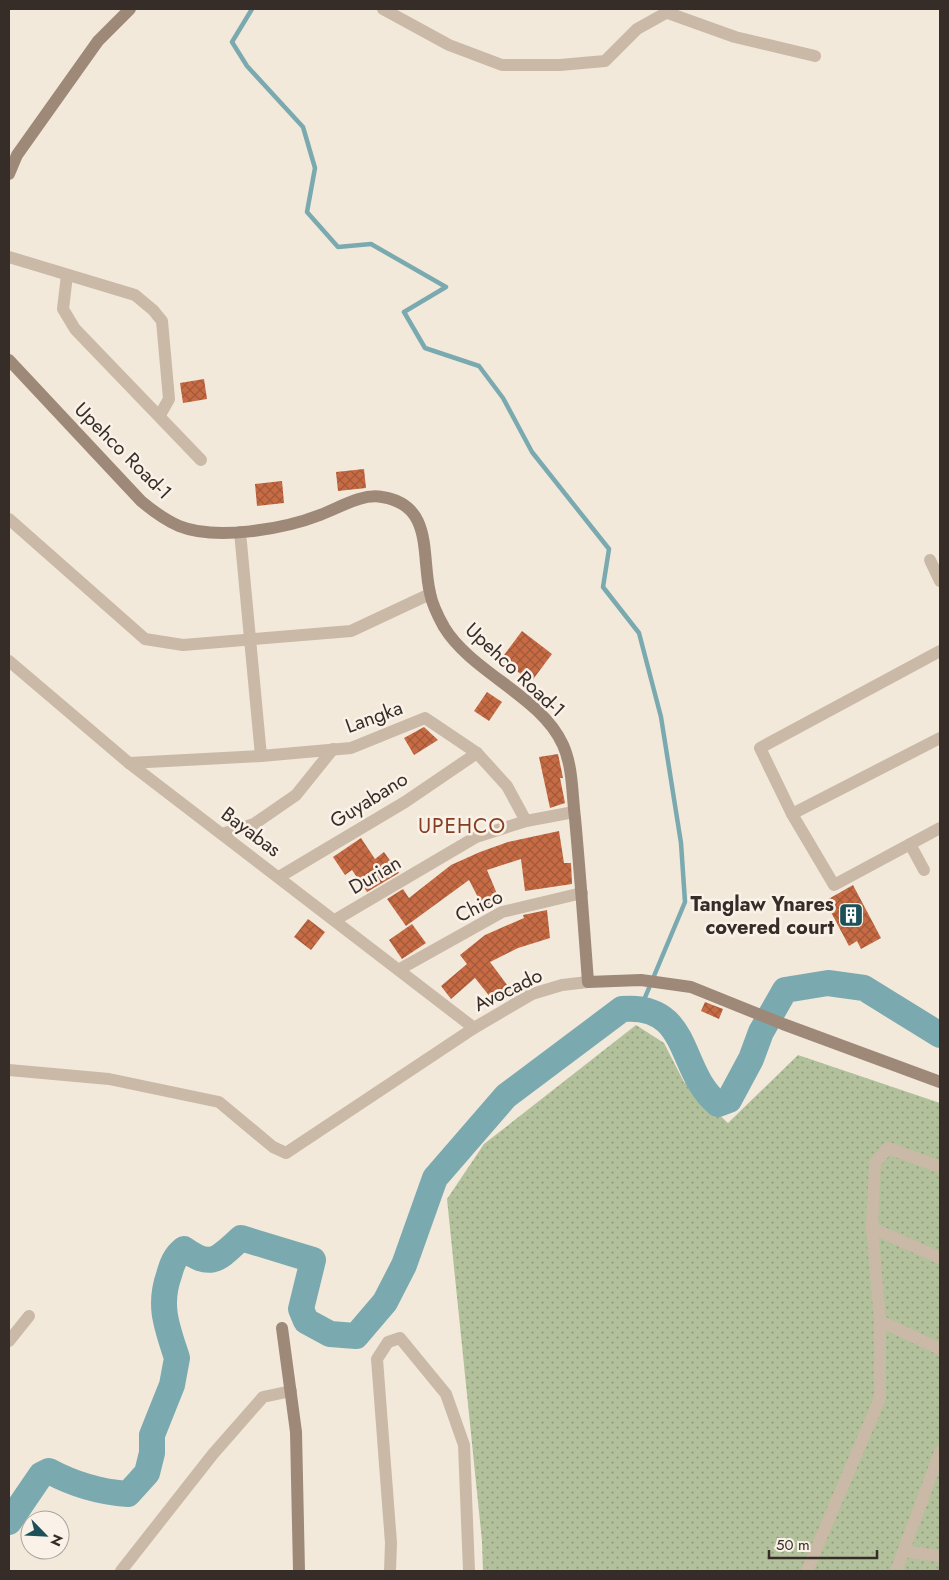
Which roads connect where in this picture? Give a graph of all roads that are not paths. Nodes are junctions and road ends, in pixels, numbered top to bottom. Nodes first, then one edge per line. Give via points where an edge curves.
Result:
1 (130, 9) edge
2 (383, 9) edge
3 (670, 11) edge
4 (815, 56) dead end
5 (9, 174) edge
6 (9, 257) edge
7 (68, 275) junction
8 (9, 360) edge
9 (160, 415) junction
10 (201, 460) dead end
11 (9, 519) edge
12 (240, 532) junction
13 (930, 560) dead end
14 (940, 581) edge
15 (430, 594) junction
16 (250, 639) junction
17 (940, 651) edge
18 (9, 662) edge
19 (940, 738) edge
20 (333, 749) junction
21 (477, 753) junction
22 (261, 756) junction
23 (129, 763) junction
24 (574, 812) junction
25 (792, 814) junction
26 (526, 821) junction
27 (940, 828) edge
28 (222, 834) junction
29 (910, 844) junction
30 (924, 870) dead end
31 (280, 877) junction
32 (582, 893) junction
33 (335, 920) junction
34 (400, 969) junction
35 (588, 982) junction
36 (474, 1028) junction
37 (9, 1070) edge
38 (940, 1082) edge
39 (940, 1168) edge
40 (872, 1228) junction
41 (940, 1258) edge
42 (29, 1316) dead end
43 (880, 1321) junction
44 (282, 1328) dead end
45 (9, 1341) edge
46 (940, 1350) edge
47 (290, 1391) junction
48 (940, 1452) edge
49 (903, 1551) junction
50 (940, 1556) edge
51 (121, 1571) edge
52 (299, 1571) edge
53 (390, 1571) edge
54 (469, 1571) edge
55 (807, 1571) edge
56 (896, 1571) edge

1 - 5 street via 98,41 17,155
2 - 3 street via 449,45 502,65 605,61 637,29
3 - 4 street via 735,37
6 - 7 street
7 - 9 street via 64,309 75,329
7 - 9 street via 135,295 162,321 169,399
8 - 12 street, Upehco Road-1 via 154,511 179,526 193,530
9 - 10 street
11 - 16 street via 145,639 183,645
12 - 15 street, Upehco Road-1 via 314,517 371,496 395,500 414,512 422,527
12 - 16 street
13 - 14 street
15 - 16 street via 351,631
15 - 24 street, Upehco Road-1 via 444,627 456,643 532,707 556,734 568,761
16 - 22 street
17 - 25 street via 760,748
18 - 23 street, Bayabas
19 - 25 street
20 - 21 street, Langka via 351,748 425,718
20 - 22 street, Langka
20 - 28 street via 296,795 254,824
21 - 26 street, Langka via 507,786
21 - 31 street, Guyabano via 404,802
22 - 23 street, Langka
23 - 28 street, Bayabas
24 - 26 street, Durian
24 - 32 street, Upehco Road-1
25 - 29 street via 834,885
26 - 33 street, Durian via 476,837
27 - 29 street
28 - 31 street, Bayabas
29 - 30 street
31 - 33 street, Bayabas
32 - 34 street, Chico via 502,912
32 - 35 street, Upehco Road-1
33 - 34 street, Bayabas
34 - 36 street, Bayabas
35 - 36 street, Avocado via 562,985 532,994
35 - 38 street via 640,980 691,987
36 - 37 street, Avocado via 286,1153 273,1147 219,1102 109,1079
39 - 40 street via 888,1148 874,1163
40 - 41 street
40 - 43 street
42 - 45 street
43 - 46 street
43 - 55 street via 880,1398
44 - 47 street
47 - 51 street via 263,1397 213,1454
47 - 52 street via 296,1432
48 - 49 street
49 - 50 street
49 - 56 street
53 - 54 street via 377,1359 388,1342 400,1338 446,1394 464,1446

